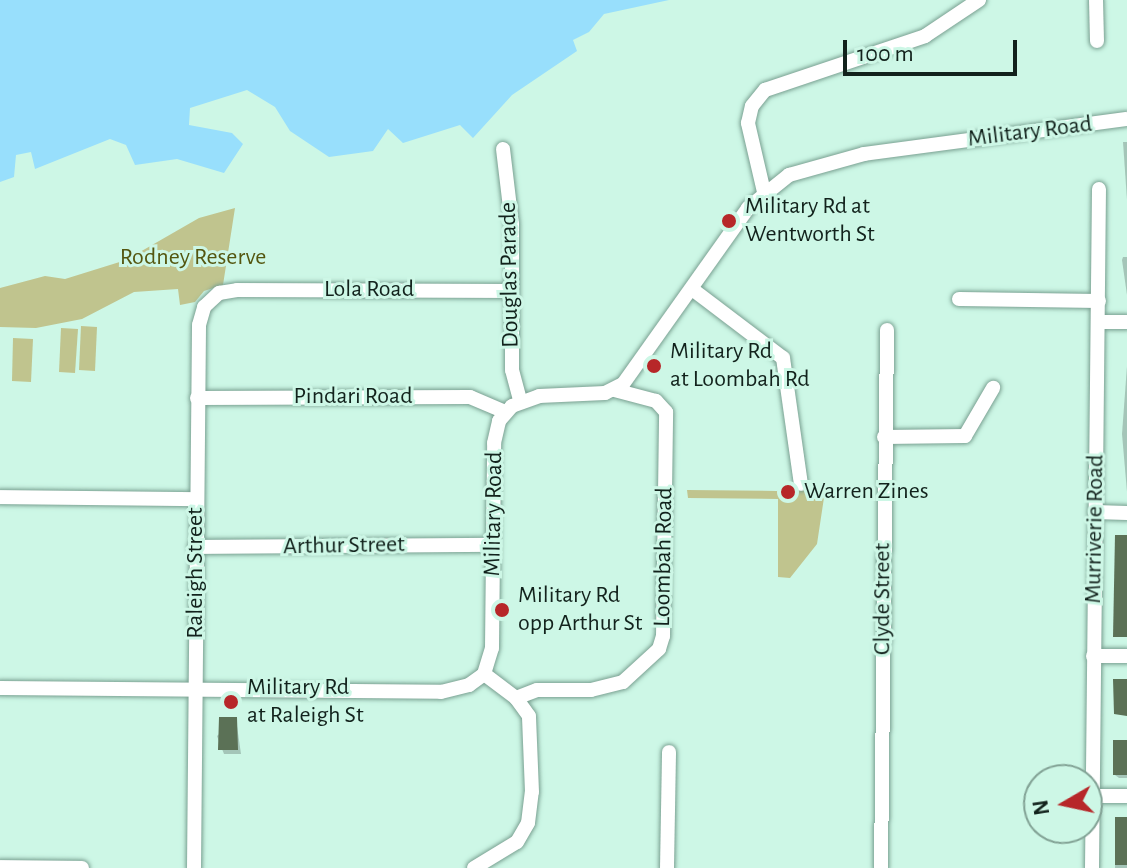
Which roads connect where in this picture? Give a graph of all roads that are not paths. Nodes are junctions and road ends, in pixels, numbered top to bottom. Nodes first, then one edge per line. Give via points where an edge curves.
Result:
1 (979, 0) edge
2 (1096, 0) edge
3 (1097, 41) dead end
4 (1127, 119) edge
5 (503, 149) dead end
6 (1099, 189) dead end
7 (764, 192) junction
8 (692, 289) junction
9 (226, 291) joint
10 (511, 291) junction
11 (959, 299) dead end
12 (1099, 301) junction
13 (1098, 322) junction
14 (1127, 322) edge
15 (887, 330) dead end
16 (993, 388) dead end
17 (614, 390) junction
18 (197, 398) junction
19 (520, 400) junction
20 (505, 412) junction
21 (884, 437) junction
22 (801, 484) dead end
23 (0, 497) edge
24 (196, 499) junction
25 (1095, 512) junction
26 (1127, 513) edge
27 (493, 545) junction
28 (195, 547) junction
29 (1093, 656) junction
30 (1127, 656) edge
31 (484, 674) junction
32 (0, 688) edge
33 (196, 691) junction
34 (516, 698) junction
35 (669, 752) dead end
36 (1093, 764) edge
37 (1103, 796) edge
38 (1127, 796) edge
39 (1092, 844) edge
40 (0, 867) edge
41 (82, 868) edge
42 (194, 868) edge
43 (474, 868) edge
44 (667, 868) edge
45 (881, 868) edge
46 (1092, 868) edge

1 - 7 street via 925,36 765,90 752,106 748,123
2 - 3 street
4 - 7 street, Military Road via 843,158 802,169
5 - 10 street, Douglas Parade via 512,224
6 - 12 street, Murriverie Road
7 - 8 street, Military Road
8 - 17 street, Military Road
8 - 22 street via 783,358
9 - 10 street, Lola Road
9 - 18 street, Raleigh Street via 208,301 200,315
10 - 19 street, Douglas Parade via 512,370
11 - 12 street
12 - 13 street, Murriverie Road
13 - 14 street
13 - 25 street, Murriverie Road
15 - 21 street, Clyde Street
16 - 21 street via 965,436
17 - 19 street
17 - 34 street, Loombah Road via 656,401 666,412 659,649 623,682 591,690 530,691
18 - 20 street, Pindari Road via 458,396 489,402
18 - 24 street, Raleigh Street
19 - 20 street
20 - 27 street, Military Road via 494,443
21 - 45 street, Clyde Street
23 - 24 street
24 - 28 street, Raleigh Street
25 - 26 street
25 - 29 street, Murriverie Road
27 - 28 street, Arthur Street
27 - 31 street, Military Road via 493,642
28 - 33 street, Raleigh Street
29 - 30 street
29 - 36 street, Murriverie Road
31 - 33 street via 469,685 441,692
31 - 34 street
32 - 33 street
33 - 42 street, Raleigh Street
34 - 43 street via 533,733 528,823 517,842
35 - 44 street
37 - 38 street
39 - 46 street, Murriverie Road
40 - 41 street

